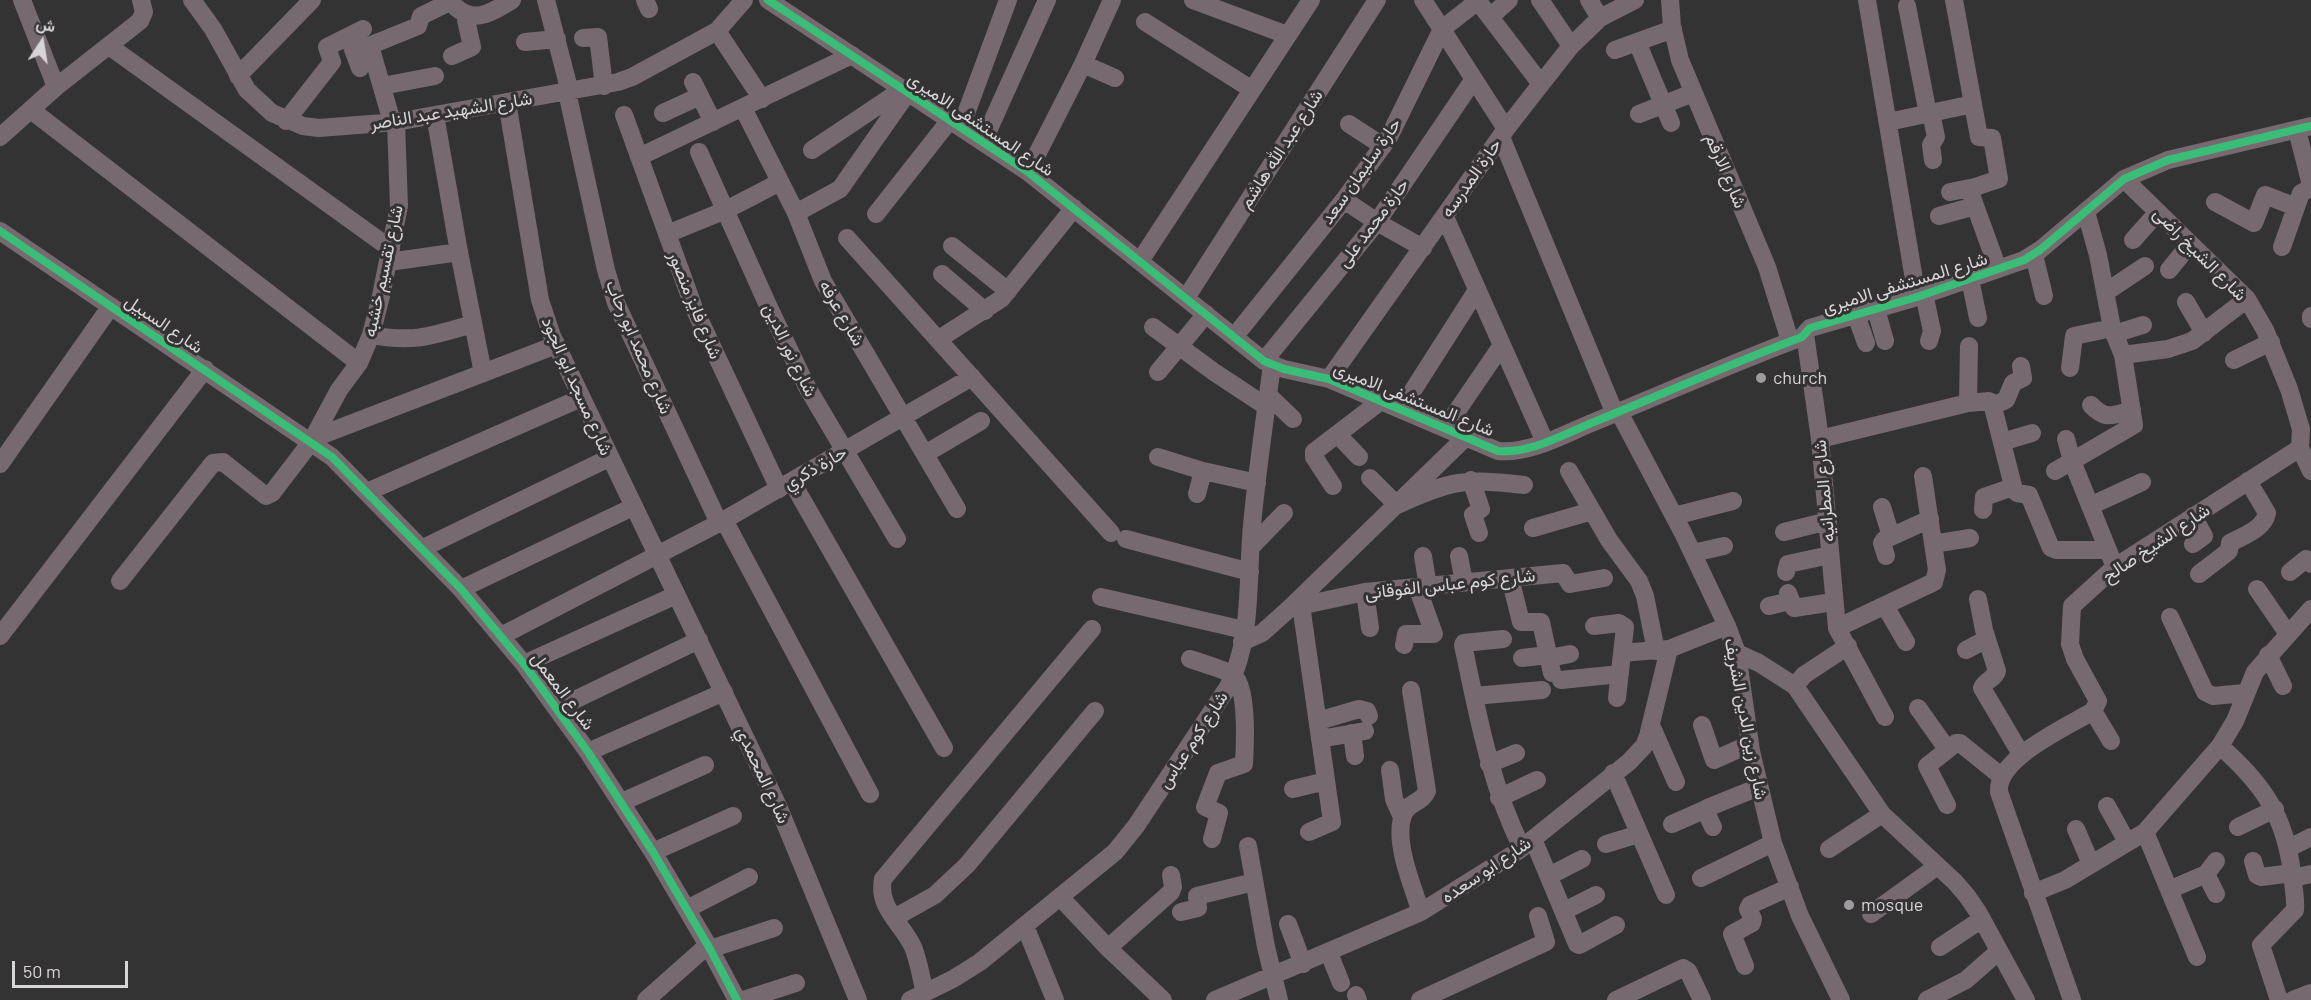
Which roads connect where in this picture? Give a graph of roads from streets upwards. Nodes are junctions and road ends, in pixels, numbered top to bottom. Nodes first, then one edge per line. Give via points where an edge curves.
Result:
1 (22, 0) edge
2 (192, 0) edge
3 (312, 0) edge
4 (512, 0) edge
5 (546, 0) edge
6 (744, 0) edge
7 (768, 0) edge
8 (1008, 0) edge
9 (1047, 0) edge
10 (1112, 0) edge
11 (1193, 0) edge
12 (1311, 0) edge
13 (1377, 0) edge
14 (1423, 0) edge
15 (1509, 0) edge
16 (1540, 0) edge
17 (1589, 0) edge
18 (1635, 0) edge
19 (1670, 0) edge
20 (1867, 0) edge
21 (1954, 0) edge
22 (450, 1) edge
23 (1478, 1) edge
24 (142, 4) edge
25 (1907, 6) dead end
26 (465, 15) junction
27 (1490, 17) junction
28 (1600, 18) junction
29 (1145, 22) dead end
30 (1442, 29) junction
31 (1673, 29) junction
32 (717, 32) junction
33 (1287, 35) junction
34 (583, 38) dead end
35 (557, 39) junction
36 (525, 42) dead end
37 (1637, 42) junction
38 (109, 46) junction
39 (359, 46) junction
40 (1571, 46) junction
41 (1616, 50) dead end
42 (452, 56) dead end
43 (852, 56) junction
44 (1083, 64) junction
45 (238, 76) junction
46 (435, 76) dead end
47 (1115, 78) dead end
48 (1474, 80) junction
49 (1541, 84) junction
50 (382, 86) junction
51 (604, 86) junction
52 (56, 87) junction
53 (1251, 89) junction
54 (905, 91) junction
55 (569, 92) junction
56 (1693, 93) junction
57 (762, 99) junction
58 (507, 102) junction
59 (1973, 104) junction
60 (1664, 105) junction
61 (743, 108) junction
62 (31, 110) junction
63 (663, 113) dead end
64 (1929, 113) junction
65 (1639, 114) dead end
66 (435, 115) junction
67 (624, 115) dead end
68 (286, 121) junction
69 (394, 122) junction
70 (713, 122) junction
71 (1888, 122) junction
72 (1671, 123) dead end
73 (955, 124) junction
74 (1349, 124) dead end
75 (2304, 128) edge
76 (1503, 133) junction
77 (0, 137) edge
78 (983, 142) junction
79 (1383, 146) junction
80 (812, 150) dead end
81 (699, 152) dead end
82 (639, 157) junction
83 (1932, 160) dead end
84 (1028, 172) junction
85 (2124, 179) junction
86 (780, 182) junction
87 (2311, 187) edge
88 (1970, 188) junction
89 (1950, 192) dead end
90 (1344, 200) junction
91 (2215, 202) dead end
92 (1975, 206) junction
93 (2296, 207) junction
94 (1074, 208) junction
95 (726, 210) junction
96 (2086, 212) junction
97 (2158, 212) junction
98 (796, 213) junction
99 (876, 214) dead end
100 (1939, 216) dead end
101 (1444, 217) junction
102 (1377, 222) junction
103 (0, 231) edge
104 (667, 234) junction
105 (847, 238) dead end
106 (2133, 240) dead end
107 (2190, 244) junction
108 (952, 246) dead end
109 (2282, 247) dead end
110 (1423, 248) junction
111 (459, 252) junction
112 (2034, 255) junction
113 (390, 256) junction
114 (1140, 261) junction
115 (2145, 266) dead end
116 (1998, 269) junction
117 (2169, 270) dead end
118 (942, 274) dead end
119 (1970, 279) junction
120 (1477, 290) junction
121 (1008, 291) junction
122 (2106, 292) junction
123 (1921, 296) junction
124 (2044, 296) dead end
125 (1186, 298) junction
126 (2247, 299) junction
127 (2186, 302) dead end
128 (111, 306) junction
129 (1876, 309) junction
130 (985, 311) junction
131 (1206, 314) junction
132 (1856, 315) junction
133 (1978, 318) dead end
134 (472, 324) junction
135 (2143, 325) dead end
136 (1154, 327) dead end
137 (2113, 331) junction
138 (2204, 333) junction
139 (371, 335) junction
140 (1234, 336) junction
141 (1798, 338) junction
142 (939, 339) junction
143 (1929, 340) dead end
144 (1885, 341) dead end
145 (2271, 342) junction
146 (1866, 343) dead end
147 (556, 345) junction
148 (1502, 345) junction
149 (1179, 346) junction
150 (1969, 346) dead end
151 (2122, 355) junction
152 (2234, 360) dead end
153 (359, 363) junction
154 (1268, 363) junction
155 (2022, 366) dead end
156 (2070, 368) dead end
157 (205, 369) junction
158 (1158, 372) dead end
159 (483, 373) junction
160 (972, 377) junction
161 (1329, 379) junction
162 (581, 398) junction
163 (1382, 400) junction
164 (1268, 401) junction
165 (1968, 403) junction
166 (2091, 405) dead end
167 (1992, 406) junction
168 (1401, 409) junction
169 (1617, 413) junction
170 (2305, 415) edge
171 (904, 417) junction
172 (1293, 419) dead end
173 (981, 421) dead end
174 (2135, 426) junction
175 (1446, 427) junction
176 (2032, 433) dead end
177 (1337, 434) junction
178 (1467, 436) junction
179 (1820, 439) junction
180 (2066, 439) dead end
181 (312, 440) junction
182 (1545, 442) junction
183 (2002, 442) junction
184 (2304, 443) edge
185 (845, 451) junction
186 (925, 454) junction
187 (1158, 457) dead end
188 (1359, 457) dead end
189 (609, 458) junction
190 (2073, 461) junction
191 (0, 464) edge
192 (1203, 471) junction
193 (1569, 471) dead end
194 (2055, 471) dead end
195 (2311, 471) edge
196 (1923, 476) dead end
197 (1370, 478) dead end
198 (1471, 480) junction
199 (2248, 481) junction
200 (2142, 482) dead end
201 (1257, 483) junction
202 (1524, 485) dead end
203 (785, 486) junction
204 (1333, 486) dead end
205 (2013, 487) junction
206 (368, 492) junction
207 (1197, 494) dead end
208 (1733, 501) dead end
209 (1397, 505) junction
210 (2090, 506) junction
211 (633, 507) junction
212 (1882, 507) dead end
213 (957, 509) dead end
214 (1983, 510) dead end
215 (1592, 511) junction
216 (1284, 513) dead end
217 (1674, 516) junction
218 (2193, 516) junction
219 (1930, 519) junction
220 (1828, 521) junction
221 (721, 522) junction
222 (1533, 528) dead end
223 (1784, 532) dead end
224 (1479, 533) dead end
225 (1891, 536) junction
226 (1970, 538) dead end
227 (897, 539) dead end
228 (1933, 544) junction
229 (2193, 544) dead end
230 (1724, 546) dead end
231 (1251, 547) junction
232 (423, 548) junction
233 (1693, 553) junction
234 (656, 555) junction
235 (1830, 555) junction
236 (1423, 556) dead end
237 (1459, 556) dead end
238 (1886, 556) dead end
239 (2111, 558) junction
240 (2311, 564) edge
241 (1250, 572) junction
242 (1786, 572) dead end
243 (2290, 572) dead end
244 (2199, 574) dead end
245 (1510, 578) junction
246 (1604, 578) dead end
247 (120, 581) dead end
248 (1464, 582) junction
249 (1423, 586) junction
250 (461, 589) junction
251 (2257, 589) dead end
252 (1365, 592) junction
253 (676, 595) junction
254 (1101, 597) dead end
255 (1978, 599) dead end
256 (1833, 602) junction
257 (1769, 606) dead end
258 (1886, 606) junction
259 (1296, 607) junction
260 (2311, 609) edge
261 (2170, 617) dead end
262 (1594, 626) dead end
263 (1727, 626) junction
264 (1370, 628) dead end
265 (1837, 628) junction
266 (1092, 629) dead end
267 (2288, 634) junction
268 (0, 636) edge
269 (501, 636) junction
270 (1243, 636) junction
271 (1503, 639) dead end
272 (1987, 639) junction
273 (699, 640) junction
274 (1906, 642) dead end
275 (1404, 645) dead end
276 (1848, 646) junction
277 (1663, 650) junction
278 (1966, 650) dead end
279 (1622, 653) junction
280 (1737, 653) junction
281 (2268, 655) junction
282 (1522, 658) dead end
283 (1190, 659) dead end
284 (524, 663) junction
285 (1552, 666) junction
286 (1620, 674) junction
287 (1234, 676) junction
288 (1581, 678) junction
289 (1795, 686) junction
290 (2283, 686) dead end
291 (1411, 690) dead end
292 (1542, 690) dead end
293 (724, 692) junction
294 (2245, 693) junction
295 (1474, 696) junction
296 (1617, 698) dead end
297 (558, 708) junction
298 (1918, 708) dead end
299 (1095, 711) dead end
300 (2093, 711) junction
301 (1885, 717) dead end
302 (1651, 725) junction
303 (1702, 725) dead end
304 (1362, 726) junction
305 (1319, 730) junction
306 (2111, 741) dead end
307 (1750, 744) junction
308 (2220, 746) junction
309 (944, 748) dead end
310 (1947, 749) junction
311 (588, 752) junction
312 (1516, 753) dead end
313 (2021, 754) junction
314 (1355, 756) dead end
315 (1489, 764) junction
316 (705, 765) dead end
317 (1390, 770) dead end
318 (1613, 773) junction
319 (2001, 776) junction
320 (1537, 780) dead end
321 (1326, 781) junction
322 (1676, 782) dead end
323 (1759, 787) junction
324 (1293, 789) dead end
325 (870, 794) dead end
326 (1499, 798) junction
327 (621, 802) junction
328 (1947, 805) dead end
329 (2107, 806) dead end
330 (1706, 809) junction
331 (2275, 809) junction
332 (1881, 814) junction
333 (733, 816) dead end
334 (1402, 817) junction
335 (1672, 824) dead end
336 (2238, 827) dead end
337 (1713, 828) dead end
338 (2076, 828) dead end
339 (1309, 832) dead end
340 (2145, 832) junction
341 (1639, 834) junction
342 (2311, 837) edge
343 (1212, 839) dead end
344 (2127, 842) junction
345 (1528, 843) junction
346 (1773, 843) junction
347 (1606, 844) dead end
348 (1248, 846) dead end
349 (2289, 848) junction
350 (1829, 849) dead end
351 (653, 852) junction
352 (1582, 859) dead end
353 (2253, 861) dead end
354 (2091, 864) junction
355 (1936, 867) junction
356 (2311, 874) edge
357 (1171, 875) dead end
358 (749, 876) dead end
359 (1549, 876) junction
360 (2292, 876) junction
361 (1701, 878) dead end
362 (1254, 882) junction
363 (1790, 887) junction
364 (2169, 890) junction
365 (2033, 893) junction
366 (2216, 894) dead end
367 (1596, 895) dead end
368 (1666, 895) dead end
369 (1060, 897) junction
370 (687, 909) junction
371 (1564, 911) junction
372 (1181, 912) dead end
373 (1421, 912) junction
374 (1871, 914) dead end
375 (1538, 916) dead end
376 (894, 918) junction
377 (1982, 920) junction
378 (1288, 924) dead end
379 (1025, 926) junction
380 (1616, 926) dead end
381 (774, 928) dead end
382 (709, 947) junction
383 (1940, 947) dead end
384 (1108, 948) junction
385 (2000, 951) junction
386 (1329, 953) junction
387 (2197, 957) dead end
388 (1304, 964) junction
389 (1745, 966) dead end
390 (1273, 977) junction
391 (796, 983) dead end
392 (1341, 983) dead end
393 (2311, 993) edge
394 (918, 997) edge
395 (1621, 999) edge
396 (646, 1000) edge
397 (737, 1000) edge
398 (743, 1000) edge
399 (858, 1000) edge
400 (1055, 1000) edge
401 (1163, 1000) edge
402 (1215, 1000) edge
403 (1280, 1000) edge
404 (1420, 1000) edge
405 (1702, 1000) edge
406 (1841, 1000) edge
407 (1927, 1000) edge
408 (2026, 1000) edge
409 (2072, 1000) edge
410 (2279, 1000) edge
411 (2293, 1000) edge

1 - 52 street
2 - 45 street, شارع الشهيد عبد الناصر
3 - 45 street
4 - 26 street via 489,13
5 - 35 street, شارع محمد ابو رحاب
6 - 32 street, شارع الشهيد عبد الناصر
7 - 43 street, شارع المستشفى الاميرى
8 - 73 street
9 - 78 street
10 - 44 street
11 - 33 street
12 - 33 street
13 - 125 street, شارع عبد الله هاشم
14 - 30 street, شارع زين الدين الشريف
15 - 27 street
16 - 40 street
17 - 28 street
18 - 28 street, حارة المدرسه
19 - 31 street, شارع الارقم
20 - 71 street
21 - 59 street
22 - 26 street
22 - 39 street via 421,16 418,26
23 - 27 street
23 - 30 street, حارة سليمان سعد
24 - 38 street via 140,21
25 - 64 street
26 - 42 street via 472,47
27 - 49 street
28 - 40 street, حارة المدرسه
29 - 53 street
30 - 48 street, شارع زين الدين الشريف
30 - 79 street, حارة سليمان سعد
31 - 37 street
31 - 56 street, شارع الارقم
32 - 51 street, شارع الشهيد عبد الناصر via 632,77
32 - 57 street
33 - 53 street
34 - 51 street via 597,37
35 - 36 street
35 - 55 street, شارع محمد ابو رحاب
37 - 41 street
37 - 60 street
38 - 52 street
38 - 113 street
39 - 50 street, شارع تقسيم خشبه
39 - 68 street via 327,47 332,61
40 - 49 street, حارة المدرسه
43 - 54 street, شارع المستشفى الاميرى
43 - 57 street
44 - 47 street
44 - 84 street
45 - 68 street, شارع الشهيد عبد الناصر via 258,103
46 - 50 street
48 - 76 street, شارع زين الدين الشريف
48 - 102 street, حارة محمد على
49 - 76 street, حارة المدرسه
50 - 69 street, شارع تقسيم خشبه
51 - 55 street, شارع الشهيد عبد الناصر
52 - 62 street
53 - 114 street
54 - 73 street, شارع المستشفى الاميرى
54 - 80 street
54 - 98 street via 840,189
55 - 58 street, شارع الشهيد عبد الناصر
55 - 221 street, شارع محمد ابو رحاب via 616,303
56 - 60 street
56 - 141 street, شارع الارقم
57 - 61 street
58 - 66 street, شارع الشهيد عبد الناصر
58 - 147 street, شارع مسجد ابو الجود via 540,300
59 - 64 street
59 - 88 street via 1979,138 1992,138 1999,179
60 - 65 street
60 - 72 street
61 - 70 street
61 - 86 street, شارع عرفه
62 - 77 street
62 - 153 street
63 - 70 street via 697,89
64 - 71 street
64 - 83 street via 1936,137 1931,145
66 - 69 street, شارع الشهيد عبد الناصر
66 - 111 street
67 - 82 street, شارع فايز منصور
68 - 69 street, شارع الشهيد عبد الناصر via 319,128
69 - 113 street, شارع تقسيم خشبه via 399,197
70 - 82 street
71 - 123 street
73 - 78 street, شارع المستشفى الاميرى
73 - 99 street
74 - 79 street
75 - 85 street, شارع المستشفى الاميرى via 2168,160
75 - 87 street
76 - 101 street, حارة المدرسه
76 - 169 street, شارع زين الدين الشريف
78 - 84 street, شارع المستشفى الاميرى
79 - 90 street, حارة سليمان سعد
81 - 95 street, شارع نور الدين
82 - 104 street, شارع فايز منصور
84 - 94 street, شارع المستشفى الاميرى
85 - 96 street, شارع المستشفى الاميرى
85 - 97 street, شارع الشيخ راضى
86 - 95 street
86 - 98 street, شارع عرفه
87 - 93 street via 2301,193
88 - 89 street
88 - 92 street
90 - 102 street
90 - 140 street, حارة سليمان سعد
91 - 93 street via 2253,223 2265,195
92 - 100 street
92 - 116 street
93 - 109 street
94 - 114 street, شارع المستشفى الاميرى
94 - 121 street
95 - 104 street
95 - 185 street, شارع نور الدين via 807,387
96 - 112 street, شارع المستشفى الاميرى
96 - 122 street
97 - 106 street
97 - 107 street, شارع الشيخ راضى
98 - 171 street, شارع عرفه via 823,281
101 - 110 street, حارة المدرسه
101 - 120 street
102 - 110 street
102 - 154 street, حارة محمد على
103 - 128 street, شارع السبيل
104 - 203 street, شارع فايز منصور via 703,330
105 - 142 street
107 - 117 street
107 - 126 street, شارع الشيخ راضى
108 - 121 street
110 - 161 street, حارة المدرسه
111 - 113 street
111 - 134 street
112 - 116 street, شارع المستشفى الاميرى
112 - 124 street
113 - 139 street, شارع تقسيم خشبه
114 - 125 street, شارع المستشفى الاميرى
115 - 122 street
116 - 119 street, شارع المستشفى الاميرى
118 - 130 street
119 - 123 street, شارع المستشفى الاميرى
119 - 133 street
120 - 148 street
120 - 168 street
121 - 130 street
122 - 137 street
123 - 129 street, شارع المستشفى الاميرى
123 - 143 street via 1932,331
125 - 131 street, شارع المستشفى الاميرى
126 - 138 street
126 - 145 street, شارع الشيخ راضى
127 - 138 street
128 - 157 street, شارع السبيل
128 - 191 street
129 - 132 street, شارع المستشفى الاميرى
129 - 144 street
130 - 142 street
131 - 140 street, شارع المستشفى الاميرى
131 - 149 street
132 - 141 street, شارع المستشفى الاميرى via 1810,328
132 - 146 street
134 - 139 street via 417,339
134 - 159 street
135 - 137 street
136 - 149 street
137 - 151 street
137 - 156 street via 2074,336
138 - 151 street via 2174,347
139 - 153 street, شارع تقسيم خشبه
140 - 154 street, شارع المستشفى الاميرى
141 - 169 street, شارع المستشفى الاميرى
141 - 179 street, شارع المطرانيه
142 - 160 street
145 - 152 street
145 - 170 street, شارع الشيخ راضى
147 - 159 street
147 - 162 street, شارع مسجد ابو الجود
148 - 175 street
148 - 182 street
149 - 158 street
149 - 164 street
150 - 165 street
151 - 174 street
153 - 181 street, شارع تقسيم خشبه via 339,390
154 - 161 street, شارع المستشفى الاميرى
154 - 164 street, شارع كوم عباس
155 - 167 street via 2023,378 2013,383 2006,400
157 - 181 street, شارع السبيل
157 - 268 street
159 - 181 street
160 - 171 street, حارة ذكري
160 - 241 street via 1119,536
161 - 163 street, شارع المستشفى الاميرى
162 - 189 street, شارع مسجد ابو الجود
162 - 206 street
163 - 168 street, شارع المستشفى الاميرى
163 - 177 street
164 - 172 street
164 - 201 street, شارع كوم عباس
165 - 167 street via 1989,401
165 - 179 street
166 - 174 street via 2099,413
167 - 183 street
168 - 175 street, شارع المستشفى الاميرى
169 - 182 street, شارع المستشفى الاميرى
169 - 217 street, شارع زين الدين الشريف
170 - 184 street, شارع الشيخ راضى
171 - 185 street, حارة ذكري
171 - 186 street, شارع عرفه
173 - 186 street
174 - 190 street
175 - 178 street, شارع المستشفى الاميرى
176 - 183 street
177 - 188 street
177 - 204 street via 1313,454
178 - 182 street, شارع المستشفى الاميرى via 1509,452
178 - 209 street
179 - 220 street, شارع المطرانيه
180 - 190 street
181 - 206 street, شارع المعمل
181 - 247 street, شارع تقسيم خشبه via 266,496 224,462 213,463
183 - 205 street
184 - 195 street, شارع الشيخ راضى
184 - 199 street, شارع الشيخ صالح
185 - 203 street, حارة ذكري
185 - 227 street, شارع نور الدين
186 - 213 street, شارع عرفه
187 - 192 street
189 - 211 street, شارع مسجد ابو الجود
189 - 232 street
190 - 194 street
190 - 210 street
192 - 201 street
192 - 207 street
193 - 215 street
196 - 219 street
197 - 209 street
198 - 202 street
198 - 209 street via 1436,488
198 - 224 street via 1481,509 1473,514
199 - 218 street, شارع الشيخ صالح
199 - 244 street via 2266,519 2230,543 2229,551
200 - 210 street
201 - 231 street, شارع كوم عباس
203 - 221 street, حارة ذكري
203 - 309 street, شارع فايز منصور
205 - 214 street via 1986,496
205 - 239 street via 2018,493 2029,495 2053,549
206 - 232 street, شارع المعمل
208 - 217 street
209 - 259 street
210 - 239 street
211 - 234 street, شارع مسجد ابو الجود
211 - 250 street
212 - 225 street
215 - 222 street
215 - 277 street via 1642,588
216 - 231 street
217 - 233 street, شارع زين الدين الشريف
218 - 229 street via 2204,536
218 - 239 street, شارع الشيخ صالح
219 - 225 street
219 - 228 street
220 - 223 street
220 - 235 street, شارع المطرانيه
221 - 234 street, حارة ذكري
221 - 325 street, شارع محمد ابو رحاب
225 - 238 street via 1882,543
226 - 228 street
228 - 258 street via 1937,570 1934,582
230 - 233 street
231 - 241 street, شارع كوم عباس
232 - 250 street, شارع المعمل
233 - 263 street, شارع زين الدين الشريف
234 - 253 street, شارع المحمدي
234 - 269 street, حارة ذكري
235 - 242 street via 1788,564
235 - 256 street, شارع المطرانيه
236 - 249 street
237 - 248 street
239 - 300 street, شارع الشيخ صالح via 2070,611 2070,644 2098,701
240 - 243 street via 2306,559
241 - 270 street, شارع كوم عباس
245 - 246 street, شارع كوم عباس الفوقانى via 1563,573 1570,584
245 - 248 street, شارع كوم عباس الفوقانى
245 - 285 street via 1521,621 1540,621
248 - 249 street, شارع كوم عباس الفوقانى
249 - 252 street, شارع كوم عباس الفوقانى
249 - 275 street via 1434,633 1406,634
250 - 269 street, شارع المعمل
251 - 267 street
252 - 259 street, شارع كوم عباس الفوقانى
252 - 264 street
253 - 273 street, شارع المحمدي
253 - 284 street
254 - 270 street
255 - 272 street
256 - 257 street via 1797,609 1789,597
256 - 265 street, شارع المطرانيه
258 - 265 street
258 - 274 street
259 - 270 street via 1262,633
259 - 305 street
260 - 267 street
261 - 294 street via 2205,692 2214,696
262 - 279 street via 1624,625
263 - 277 street
263 - 280 street, شارع زين الدين الشريف
265 - 276 street, شارع المطرانيه
266 - 376 street via 884,879 884,903
267 - 281 street
269 - 284 street, شارع المعمل
270 - 287 street, شارع كوم عباس
271 - 295 street via 1463,644
272 - 278 street
272 - 313 street via 1997,674 1982,688
273 - 293 street, شارع المحمدي
273 - 297 street
276 - 289 street via 1804,675
276 - 301 street, شارع المطرانيه
277 - 279 street
277 - 302 street, شارع ابو سعده
279 - 286 street
280 - 289 street
280 - 307 street, شارع زين الدين الشريف
281 - 290 street
281 - 294 street
282 - 285 street
283 - 287 street
284 - 297 street, شارع المعمل
285 - 288 street
285 - 288 street via 1574,656
286 - 288 street
286 - 296 street
287 - 343 street via 1243,697 1244,764 1218,773 1205,807 1220,813
287 - 369 street, شارع كوم عباس via 1126,839
289 - 332 street
291 - 334 street via 1427,791
292 - 295 street
293 - 311 street
293 - 399 street, شارع المحمدي via 778,806
294 - 308 street
295 - 315 street
297 - 311 street, شارع المعمل
298 - 310 street
299 - 376 street via 967,865 935,895
300 - 306 street
300 - 313 street
302 - 318 street, شارع ابو سعده via 1644,746
302 - 322 street
303 - 307 street via 1714,760
304 - 305 street
304 - 305 street via 1367,711 1359,709
304 - 314 street
305 - 321 street
307 - 323 street, شارع زين الدين الشريف
308 - 331 street via 2246,768
308 - 340 street
310 - 319 street via 1960,743
310 - 328 street via 1927,769
311 - 327 street, شارع المعمل
312 - 315 street
313 - 319 street
315 - 326 street
316 - 327 street
317 - 334 street via 1394,799
318 - 341 street
318 - 345 street, شارع ابو سعده
319 - 365 street via 1999,792
320 - 326 street
321 - 324 street
321 - 339 street via 1332,822
323 - 330 street
323 - 346 street, شارع زين الدين الشريف
326 - 345 street
327 - 351 street, شارع المعمل
329 - 344 street
330 - 335 street
330 - 337 street
331 - 336 street
331 - 349 street
332 - 350 street
332 - 355 street
333 - 351 street
334 - 373 street via 1404,857
338 - 354 street
340 - 344 street
340 - 364 street
341 - 347 street
341 - 368 street
342 - 349 street
344 - 354 street
345 - 359 street
345 - 373 street, شارع ابو سعده
346 - 361 street
346 - 363 street, شارع زين الدين الشريف
348 - 362 street
349 - 360 street
351 - 370 street, شارع المعمل
352 - 359 street
353 - 360 street via 2261,877
354 - 365 street
355 - 374 street
355 - 377 street via 1955,882
356 - 360 street
357 - 384 street via 1171,892
358 - 370 street
359 - 371 street
360 - 410 street via 2295,910 2261,945
362 - 372 street via 1197,896 1198,908
362 - 390 street
363 - 389 street via 1750,905 1752,923 1732,934
363 - 406 street, شارع زين الدين الشريف
364 - 366 street via 2211,868
364 - 387 street
365 - 409 street
367 - 371 street
369 - 379 street, شارع كوم عباس
369 - 384 street
370 - 382 street, شارع المعمل
371 - 380 street via 1578,945
373 - 386 street, شارع ابو سعده
375 - 404 street via 1546,942
376 - 394 street via 914,948
377 - 383 street
377 - 385 street
378 - 388 street
379 - 394 street, شارع كوم عباس via 980,962
379 - 400 street
381 - 382 street
382 - 396 street
382 - 397 street, شارع المعمل
384 - 401 street
385 - 407 street via 1966,980
385 - 408 street
386 - 388 street, شارع ابو سعده
386 - 392 street
388 - 390 street, شارع ابو سعده
390 - 402 street, شارع ابو سعده
390 - 403 street
391 - 398 street
393 - 411 street
395 - 405 street via 1682,968

